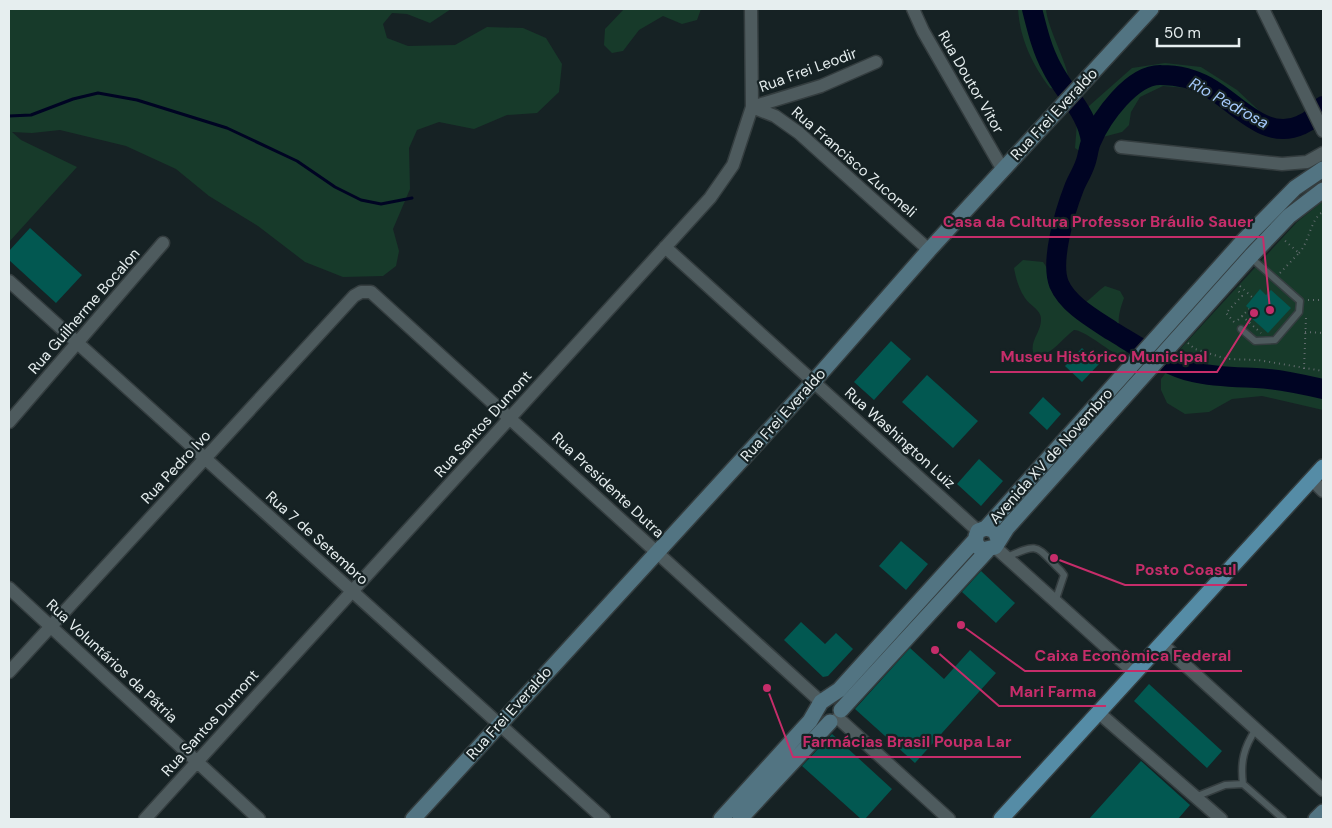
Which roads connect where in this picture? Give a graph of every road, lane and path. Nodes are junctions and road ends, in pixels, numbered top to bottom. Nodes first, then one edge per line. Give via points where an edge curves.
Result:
1 (751, 9) edge
2 (913, 9) edge
3 (1151, 9) edge
4 (1263, 9) edge
5 (876, 62) dead end
6 (752, 107) junction
7 (1321, 127) edge
8 (1121, 147) dead end
9 (1323, 153) edge
10 (1323, 169) edge
11 (1003, 170) junction
12 (1323, 190) edge
13 (1323, 212) edge
14 (1280, 236) dead end
15 (163, 243) dead end
16 (665, 247) junction
17 (929, 250) junction
18 (1299, 253) junction
19 (1250, 257) junction
20 (1278, 274) dead end
21 (9, 281) edge
22 (1236, 283) dead end
23 (1233, 286) dead end
24 (371, 292) joint
25 (1253, 298) dead end
26 (1323, 300) edge
27 (1249, 308) dead end
28 (1306, 308) dead end
29 (1242, 316) junction
30 (1306, 316) dead end
31 (1241, 329) dead end
32 (1306, 332) junction
33 (1323, 333) edge
34 (1265, 336) dead end
35 (77, 344) junction
36 (1195, 349) dead end
37 (1304, 369) junction
38 (1323, 371) edge
39 (814, 381) junction
40 (511, 418) junction
41 (9, 422) edge
42 (205, 460) junction
43 (1323, 468) edge
44 (1312, 480) junction
45 (1323, 491) edge
46 (980, 533) junction
47 (993, 546) junction
48 (657, 553) junction
49 (1006, 558) junction
50 (9, 588) edge
51 (353, 591) junction
52 (1055, 602) junction
53 (51, 626) junction
54 (1162, 644) junction
55 (9, 672) edge
56 (1135, 673) junction
57 (823, 704) junction
58 (1099, 713) junction
59 (836, 717) junction
60 (499, 724) junction
61 (1256, 729) junction
62 (196, 762) junction
63 (1243, 784) junction
64 (1323, 790) edge
65 (1195, 796) junction
66 (1323, 812) edge
67 (145, 819) edge
68 (259, 819) edge
69 (413, 819) edge
70 (604, 819) edge
71 (721, 819) edge
72 (740, 819) edge
73 (949, 819) edge
74 (1001, 819) edge
75 (1221, 819) edge
76 (1283, 819) edge
77 (1316, 819) edge

1 - 6 street, Rua Santos Dumont
2 - 11 street, Rua Doutor Vitor
3 - 11 main road, Rua Frei Everaldo
4 - 7 street
5 - 6 street, Rua Frei Leodir via 821,86
6 - 16 street, Rua Santos Dumont via 733,165 710,198
6 - 17 street, Rua Francisco Zuconeli via 775,116 799,133
8 - 9 street via 1282,164 1307,162
10 - 46 main road, Avenida XV de Novembro via 1277,204
11 - 17 main road, Rua Frei Everaldo
12 - 19 main road, Avenida XV de Novembro via 1289,216
13 - 18 path via 1316,217 1306,245
14 - 18 path
15 - 35 street, Rua Guilherme Bocalon
16 - 39 street, Rua Washington Luiz
16 - 40 street, Rua Santos Dumont
17 - 39 main road, Rua Frei Everaldo
18 - 20 path
19 - 31 lane via 1300,301 1299,312 1274,340 1255,341
19 - 47 main road, Avenida XV de Novembro
21 - 35 street, Rua 7 de Setembro
22 - 25 path
23 - 29 path via 1242,296 1226,315 1234,322
24 - 40 street, Rua Presidente Dutra
24 - 42 street, Rua Pedro Ivo via 354,296
26 - 28 path via 1307,300
27 - 29 path
29 - 34 path
30 - 32 path
32 - 33 path
32 - 37 path
35 - 41 street, Rua Guilherme Bocalon
35 - 42 street, Rua 7 de Setembro
36 - 37 path via 1227,359 1258,360
37 - 38 path
39 - 46 street, Rua Washington Luiz
39 - 48 main road, Rua Frei Everaldo
40 - 48 street, Rua Presidente Dutra
40 - 51 street, Rua Santos Dumont
42 - 51 street, Rua 7 de Setembro
42 - 53 street, Rua Pedro Ivo
43 - 44 main road
44 - 45 street
44 - 54 main road
46 - 47 main road via 979,548
46 - 47 main road via 995,531
46 - 57 main road, Avenida XV de Novembro
47 - 49 street
47 - 59 main road, Avenida XV de Novembro
48 - 57 street, Rua Presidente Dutra
48 - 60 main road, Rua Frei Everaldo
49 - 52 street
49 - 52 lane via 1030,547 1036,548 1064,576
50 - 53 street, Rua Voluntários da Pátria
51 - 60 street, Rua 7 de Setembro
51 - 62 street, Rua Santos Dumont
52 - 56 street
53 - 55 street, Rua Pedro Ivo
53 - 62 street, Rua Voluntários da Pátria
54 - 56 main road
54 - 61 street
56 - 58 main road
57 - 59 main road via 822,719
57 - 59 main road via 838,702
57 - 71 main road, Avenida XV de Novembro
58 - 65 street
58 - 74 main road
59 - 72 main road, Avenida XV de Novembro
59 - 73 street
60 - 69 main road, Rua Frei Everaldo
60 - 70 street, Rua 7 de Setembro
61 - 63 lane via 1242,756
61 - 64 street
62 - 67 street, Rua Santos Dumont
62 - 68 street, Rua Voluntários da Pátria
63 - 65 lane via 1225,785
63 - 76 lane
65 - 75 street
66 - 77 main road

